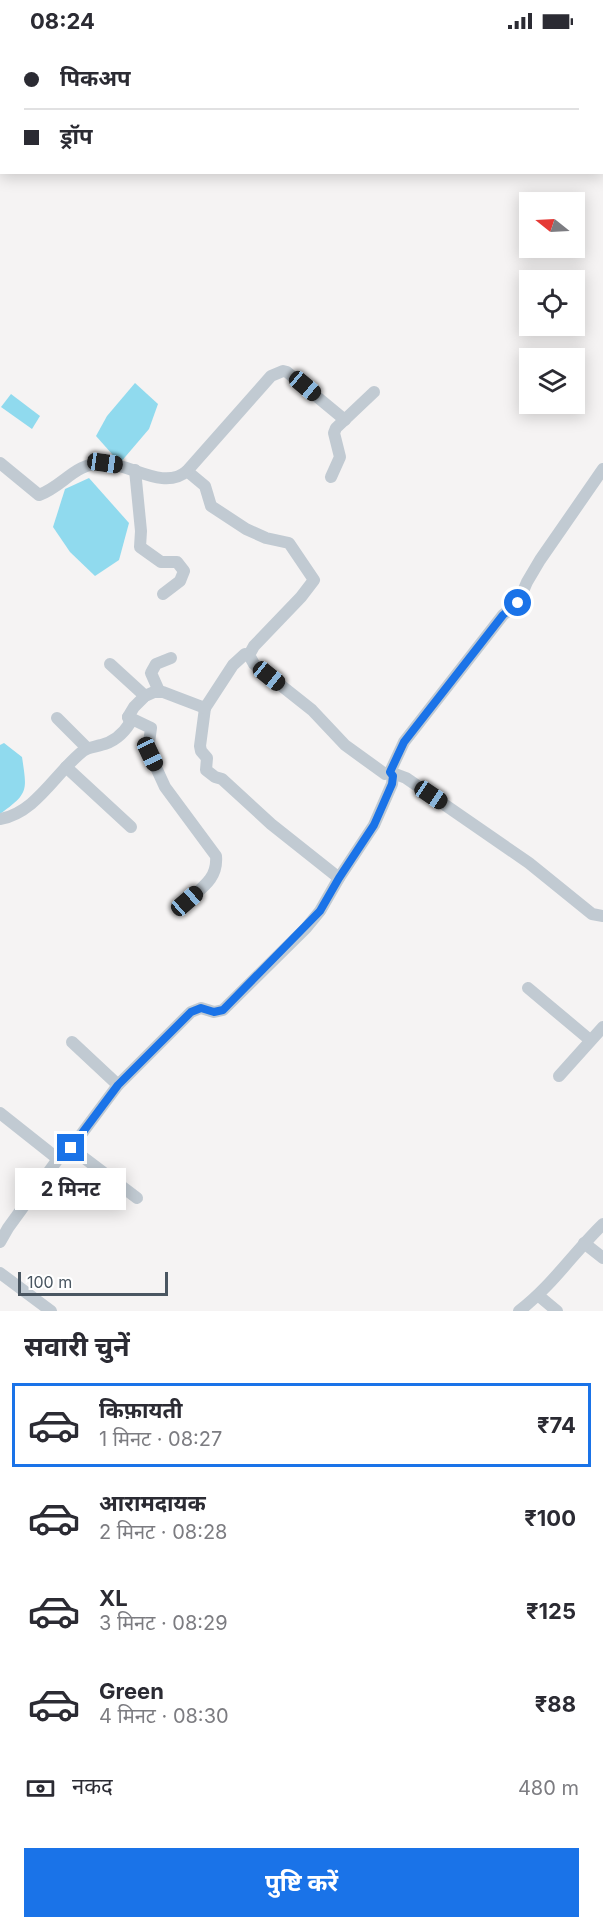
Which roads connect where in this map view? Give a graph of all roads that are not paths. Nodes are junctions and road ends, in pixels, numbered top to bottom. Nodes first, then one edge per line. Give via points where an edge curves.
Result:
1 (374, 392) dead end
2 (345, 420) junction
3 (0, 463) edge
4 (603, 469) edge
5 (135, 470) junction
6 (187, 471) junction
7 (331, 477) dead end
8 (163, 594) dead end
9 (249, 655) junction
10 (171, 658) dead end
11 (110, 664) dead end
12 (159, 691) junction
13 (145, 696) junction
14 (205, 708) junction
15 (128, 717) junction
16 (57, 718) dead end
17 (87, 748) junction
18 (66, 767) junction
19 (390, 772) junction
20 (0, 819) edge
21 (131, 827) dead end
22 (339, 878) junction
23 (187, 901) dead end
24 (603, 916) edge
25 (528, 988) dead end
26 (603, 1027) edge
27 (590, 1040) junction
28 (72, 1042) dead end
29 (560, 1076) dead end
30 (118, 1085) junction
31 (0, 1113) edge
32 (71, 1148) junction
33 (58, 1159) junction
34 (137, 1198) dead end
35 (603, 1224) edge
36 (4, 1225) edge
37 (0, 1242) edge
38 (584, 1243) junction
39 (603, 1258) edge
40 (0, 1273) edge
41 (539, 1296) junction
42 (51, 1311) edge
43 (519, 1311) edge
44 (558, 1311) edge

1 - 2 street
2 - 6 street via 287,372 279,372 271,375
2 - 7 street via 334,433 340,457
3 - 5 street via 39,495 91,464
4 - 19 street via 540,560 518,603 503,615 404,742
5 - 6 street via 174,479
5 - 8 street via 140,547 161,562 177,562 184,571 180,581
6 - 9 street via 205,486 211,506 246,529 289,543 314,580
9 - 14 street via 232,665
9 - 19 street via 254,664 312,710 345,745 385,774
10 - 12 street via 160,661 151,673
11 - 13 street
12 - 13 street
12 - 14 street
13 - 15 street
14 - 22 street via 200,746 207,758 206,770 222,779
15 - 17 street via 130,723 116,739
15 - 23 street via 151,728 148,750 165,787 216,856 217,866 211,880
16 - 17 street
17 - 18 street
18 - 20 street via 24,809
18 - 21 street
19 - 22 street via 392,784 380,814
19 - 24 street via 406,778 529,862 592,914
22 - 30 street via 314,920 228,1006 218,1012 201,1008 191,1012
25 - 27 street
26 - 27 street
27 - 29 street
28 - 30 street
30 - 32 street
31 - 33 street
32 - 33 street
32 - 34 street
33 - 36 street
35 - 38 street
36 - 37 street
38 - 39 street
38 - 41 street
40 - 42 street
41 - 43 street
41 - 44 street

